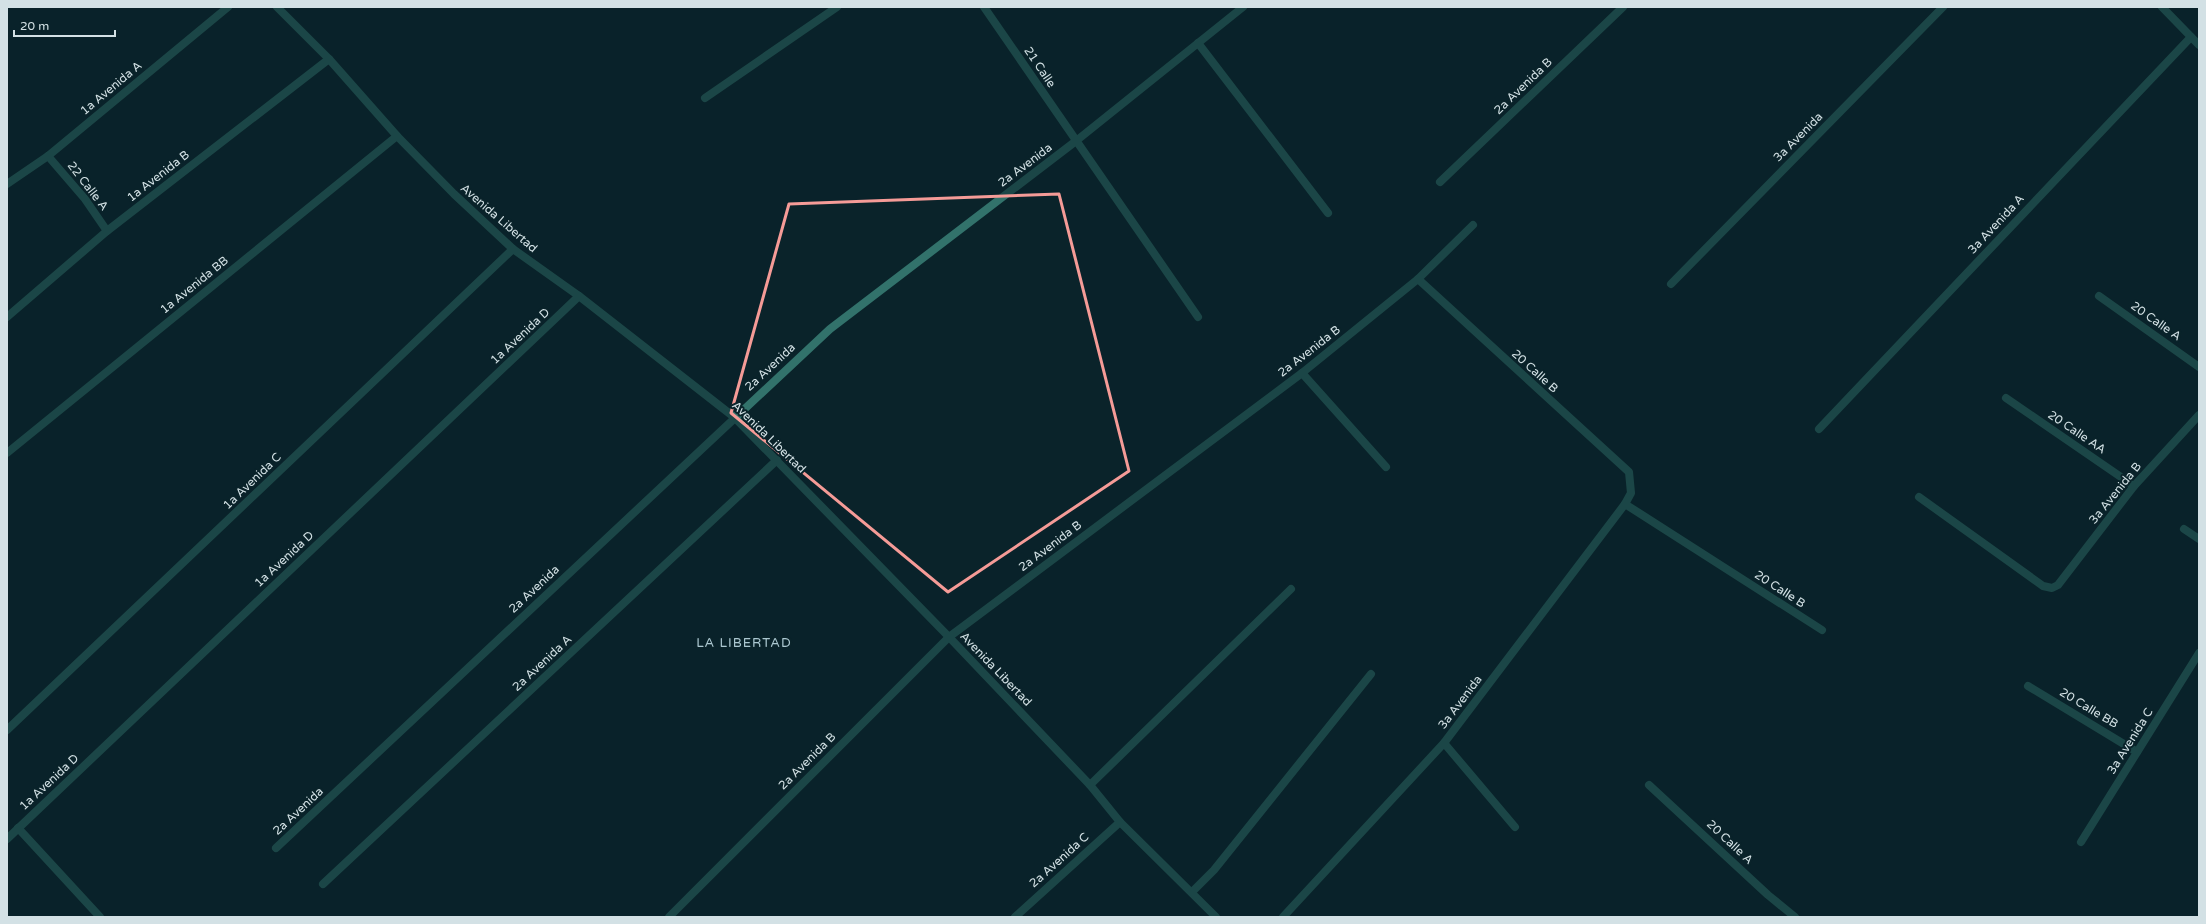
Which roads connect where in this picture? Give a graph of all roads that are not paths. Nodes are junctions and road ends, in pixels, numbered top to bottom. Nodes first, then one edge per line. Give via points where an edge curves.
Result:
1 (228, 7) edge
2 (277, 7) edge
3 (837, 7) edge
4 (984, 7) edge
5 (1243, 7) edge
6 (1623, 7) edge
7 (1943, 7) edge
8 (2162, 7) edge
9 (2191, 37) junction
10 (1198, 43) junction
11 (2199, 45) edge
12 (329, 59) junction
13 (705, 98) dead end
14 (397, 136) junction
15 (1076, 141) junction
16 (48, 156) junction
17 (1440, 182) dead end
18 (7, 184) edge
19 (1328, 213) dead end
20 (1473, 225) dead end
21 (107, 231) junction
22 (513, 249) junction
23 (1418, 279) junction
24 (1671, 284) dead end
25 (578, 296) junction
26 (2099, 296) dead end
27 (7, 317) edge
28 (1198, 317) dead end
29 (2199, 367) edge
30 (1302, 373) junction
31 (2006, 398) dead end
32 (2199, 415) edge
33 (734, 417) junction
34 (1819, 429) dead end
35 (7, 453) edge
36 (777, 460) junction
37 (1386, 467) dead end
38 (1631, 483) joint
39 (2134, 486) junction
40 (1919, 497) dead end
41 (1625, 504) junction
42 (2184, 529) dead end
43 (2199, 539) edge
44 (1291, 589) dead end
45 (1822, 630) dead end
46 (949, 637) junction
47 (2199, 653) edge
48 (1371, 674) dead end
49 (2028, 686) dead end
50 (7, 730) edge
51 (1444, 743) junction
52 (2137, 752) junction
53 (1090, 785) junction
54 (1649, 785) dead end
55 (1120, 822) junction
56 (1515, 827) dead end
57 (18, 828) junction
58 (7, 838) edge
59 (2081, 842) dead end
60 (276, 848) dead end
61 (324, 884) dead end
62 (1192, 892) junction
63 (100, 917) edge
64 (669, 917) edge
65 (1015, 917) edge
66 (1216, 917) edge
67 (1283, 917) edge
68 (1795, 917) edge

1 - 16 street, 1a Avenida A
2 - 12 street, Avenida Libertad
3 - 13 street
4 - 15 street, 21 Calle
5 - 10 street, 2a Avenida
6 - 17 street, 2a Avenida B
7 - 24 street, 3a Avenida
8 - 9 street
9 - 11 street
9 - 34 street, 3a Avenida A
10 - 15 street, 2a Avenida
10 - 19 street
12 - 14 street, Avenida Libertad
12 - 21 street, 1a Avenida B
14 - 22 street, Avenida Libertad
14 - 35 street, 1a Avenida BB
15 - 28 street, 21 Calle
15 - 33 street, 2a Avenida via 830,329
16 - 18 street, 1a Avenida A
16 - 21 street, 22 Calle A via 85,199
20 - 23 street, 2a Avenida B
21 - 27 street, 1a Avenida B
22 - 25 street, Avenida Libertad
22 - 50 street, 1a Avenida C
23 - 30 street, 2a Avenida B
23 - 38 street, 20 Calle B via 1629,472
25 - 33 street, Avenida Libertad
25 - 57 street, 1a Avenida D
26 - 29 street, 20 Calle A
30 - 37 street
30 - 46 street, 2a Avenida B
31 - 39 street, 20 Calle AA
32 - 39 street, 3a Avenida B
33 - 36 street, Avenida Libertad
33 - 60 street, 2a Avenida
36 - 46 street, Avenida Libertad
36 - 61 street, 2a Avenida A
38 - 41 street, 3a Avenida via 1631,493
39 - 40 street, 3a Avenida B via 2058,585 2052,588 2043,586
41 - 45 street, 20 Calle B
41 - 51 street, 3a Avenida
42 - 43 street
44 - 53 street
46 - 53 street, Avenida Libertad
46 - 64 street, 2a Avenida B
47 - 52 street, 3a Avenida C
48 - 62 street via 1214,870
49 - 52 street, 20 Calle BB
51 - 56 street
51 - 67 street, 3a Avenida
52 - 59 street, 3a Avenida C
53 - 55 street, Avenida Libertad
54 - 68 street, 20 Calle A
55 - 62 street, Avenida Libertad
55 - 65 street, 2a Avenida C
57 - 58 street, 1a Avenida D
57 - 63 street
62 - 66 street, Avenida Libertad

